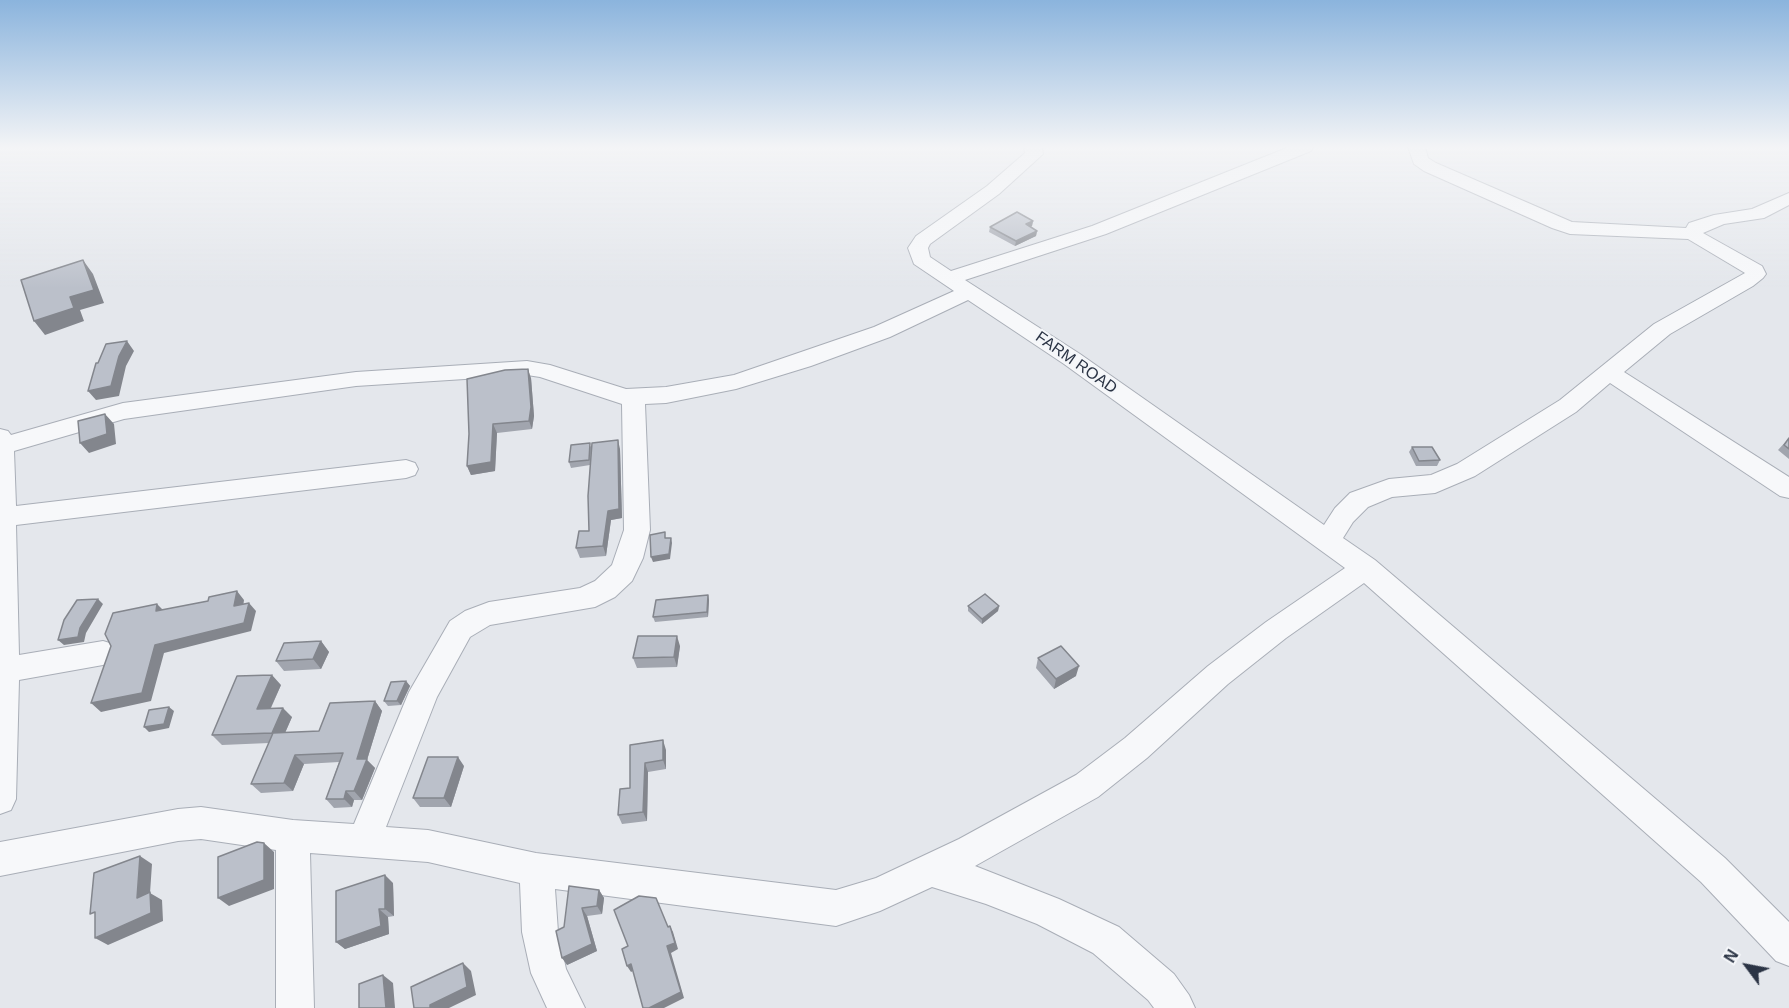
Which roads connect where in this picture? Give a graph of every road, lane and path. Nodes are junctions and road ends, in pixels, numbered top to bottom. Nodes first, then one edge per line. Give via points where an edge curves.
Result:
1 (987, 194) edge
2 (1188, 194) edge
3 (1491, 194) edge
4 (1789, 198) edge
5 (1693, 234) junction
6 (950, 278) junction
7 (971, 291) junction
8 (1609, 372) junction
9 (633, 397) junction
10 (1, 442) edge
11 (406, 469) dead end
12 (1789, 489) edge
13 (3, 518) junction
14 (1328, 540) junction
15 (1365, 567) junction
16 (103, 653) dead end
17 (4, 670) junction
18 (0, 799) edge
19 (293, 836) junction
20 (364, 841) junction
21 (0, 859) edge
22 (536, 870) junction
23 (931, 870) junction
24 (1789, 948) edge
25 (295, 1008) edge
26 (566, 1008) edge
27 (1176, 1008) edge

1 - 6 street, FARM ROAD via 923,240 918,253 921,260
2 - 6 street via 1099,230
3 - 5 street via 1570,228
4 - 5 street via 1757,214 1696,227
5 - 8 street via 1746,263 1756,274 1662,329
6 - 7 street, FARM ROAD
7 - 9 street via 882,332 803,361 736,382
7 - 14 street, FARM ROAD
8 - 12 street
8 - 14 street via 1569,406 1445,481 1389,488 1359,500
9 - 10 street via 527,368 356,380 123,411
9 - 20 street via 637,530 622,573 605,589 585,599 489,614 460,629 424,692
10 - 13 street
11 - 13 street
13 - 17 street
14 - 15 street, FARM ROAD
15 - 23 street via 1218,675 1137,748 1087,786
15 - 24 street, FARM ROAD via 1713,870
16 - 17 street
17 - 18 street
19 - 20 street
19 - 21 street via 201,824 178,825
19 - 25 street
20 - 22 street via 428,846
22 - 23 street via 836,908 880,894
22 - 26 street via 540,932 549,973
23 - 27 street via 1047,911 1106,940 1148,975

